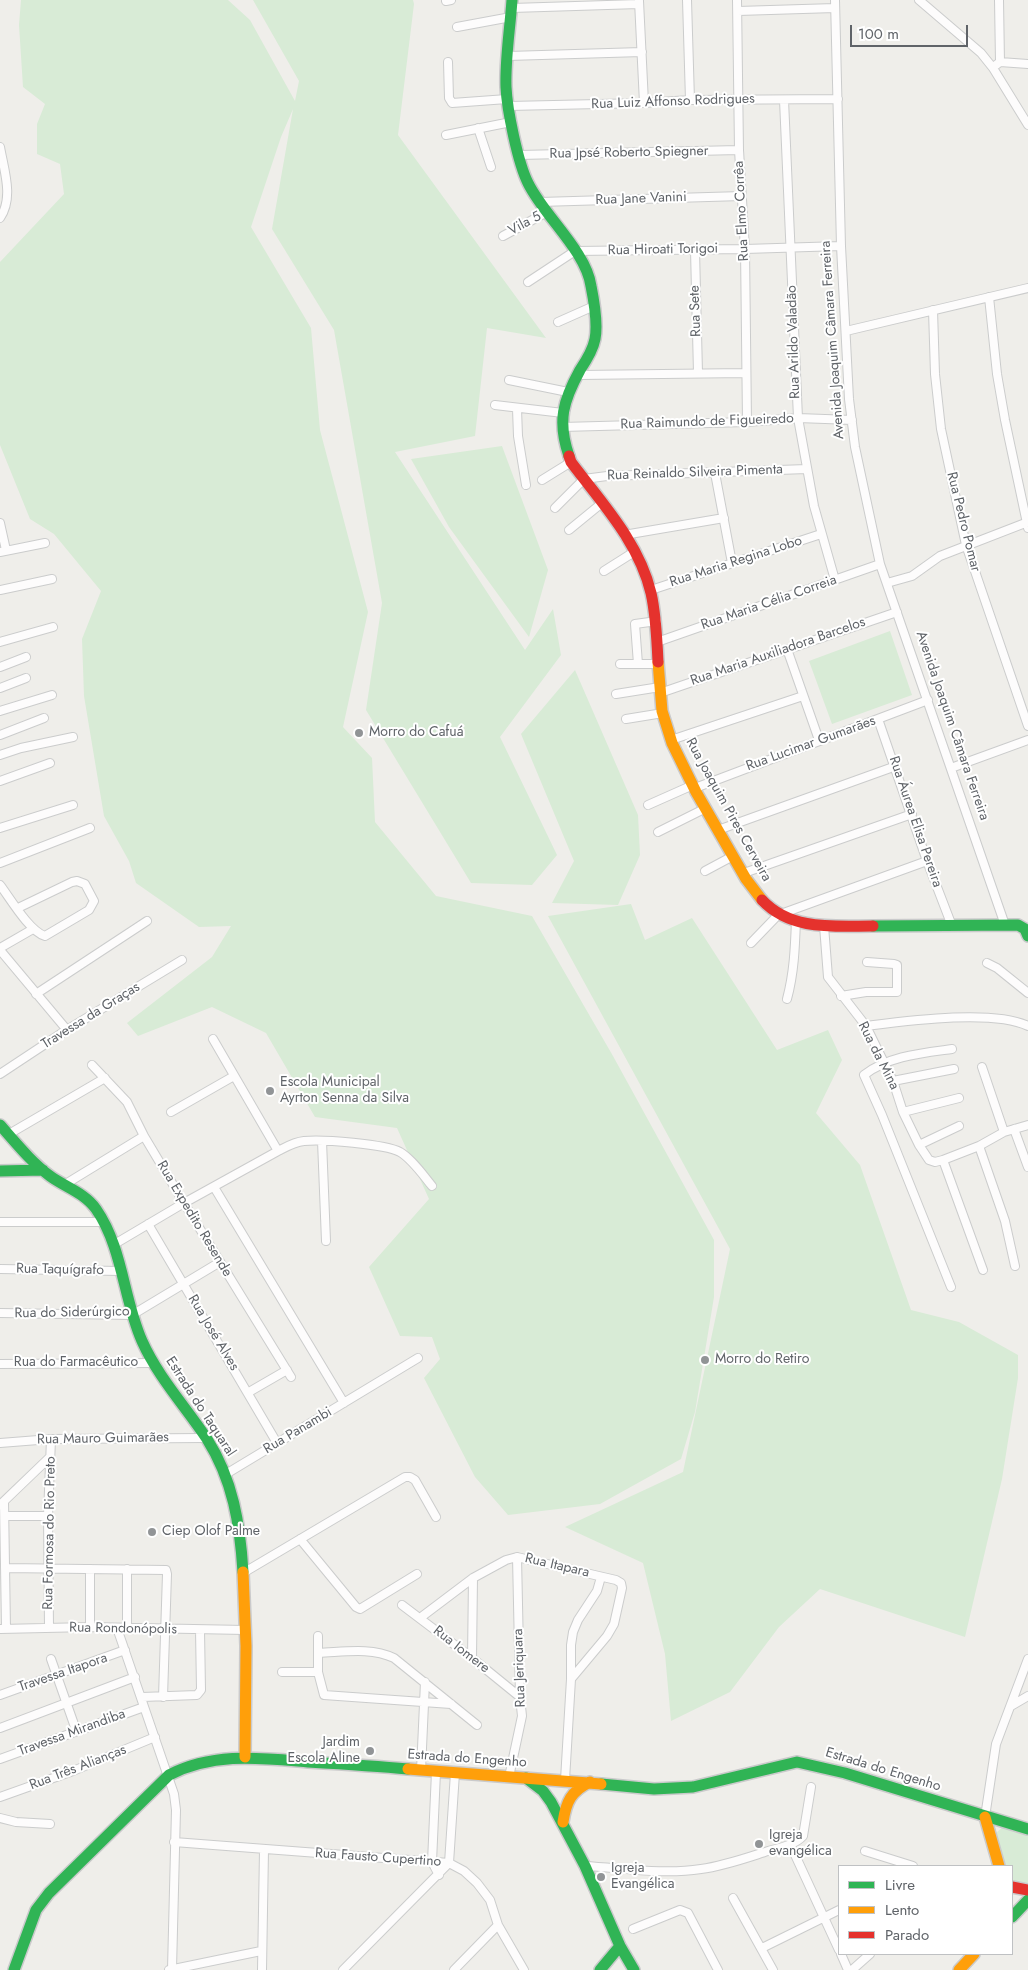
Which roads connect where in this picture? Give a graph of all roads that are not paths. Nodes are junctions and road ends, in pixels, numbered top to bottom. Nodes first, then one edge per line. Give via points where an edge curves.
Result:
1 (687, 0) edge
2 (737, 0) edge
3 (787, 0) edge
4 (918, 0) edge
5 (999, 0) edge
6 (639, 2) edge
7 (835, 4) edge
8 (511, 8) edge
9 (787, 10) junction
10 (738, 11) junction
11 (457, 27) dead end
12 (642, 52) junction
13 (508, 56) junction
14 (448, 62) dead end
15 (1028, 64) edge
16 (996, 65) junction
17 (838, 99) junction
18 (690, 100) junction
19 (738, 100) junction
20 (784, 100) junction
21 (508, 103) junction
22 (644, 103) junction
23 (511, 122) junction
24 (1028, 125) edge
25 (478, 128) junction
26 (446, 135) dead end
27 (0, 147) edge
28 (739, 150) junction
29 (518, 155) junction
30 (492, 167) dead end
31 (742, 196) junction
32 (540, 202) junction
33 (547, 212) junction
34 (0, 218) edge
35 (503, 236) dead end
36 (791, 246) junction
37 (841, 246) junction
38 (745, 249) junction
39 (695, 250) junction
40 (575, 251) junction
41 (528, 282) dead end
42 (1028, 288) edge
43 (989, 297) junction
44 (594, 306) junction
45 (933, 310) junction
46 (558, 322) dead end
47 (846, 331) junction
48 (698, 373) junction
49 (746, 373) junction
50 (579, 375) junction
51 (508, 380) dead end
52 (568, 392) junction
53 (495, 406) dead end
54 (517, 409) junction
55 (563, 413) junction
56 (798, 418) junction
57 (852, 420) junction
58 (747, 422) junction
59 (562, 427) junction
60 (571, 462) junction
61 (806, 469) junction
62 (715, 472) junction
63 (584, 479) junction
64 (542, 480) dead end
65 (526, 485) dead end
66 (602, 504) junction
67 (555, 508) dead end
68 (724, 518) junction
69 (0, 523) edge
70 (1027, 524) edge
71 (568, 530) dead end
72 (821, 534) junction
73 (624, 535) junction
74 (45, 543) dead end
75 (966, 545) junction
76 (3, 551) edge
77 (634, 552) junction
78 (732, 563) junction
79 (880, 564) junction
80 (604, 571) dead end
81 (52, 579) dead end
82 (836, 580) junction
83 (886, 583) junction
84 (0, 590) edge
85 (651, 590) junction
86 (897, 612) junction
87 (657, 621) junction
88 (53, 627) dead end
89 (0, 642) edge
90 (657, 642) junction
91 (787, 649) junction
92 (26, 657) dead end
93 (620, 664) dead end
94 (638, 664) junction
95 (658, 664) junction
96 (0, 667) edge
97 (26, 678) dead end
98 (0, 688) edge
99 (660, 690) junction
100 (616, 694) dead end
101 (52, 695) dead end
102 (803, 696) junction
103 (928, 700) junction
104 (0, 712) edge
105 (663, 713) junction
106 (44, 718) dead end
107 (626, 719) dead end
108 (878, 719) junction
109 (1028, 726) edge
110 (0, 735) edge
111 (73, 737) dead end
112 (671, 740) junction
113 (819, 740) junction
114 (1028, 740) edge
115 (0, 755) edge
116 (50, 764) dead end
117 (896, 766) junction
118 (951, 768) junction
119 (0, 781) edge
120 (694, 787) junction
121 (73, 805) dead end
122 (648, 805) dead end
123 (706, 808) junction
124 (912, 814) junction
125 (0, 828) edge
126 (90, 828) dead end
127 (718, 830) junction
128 (658, 832) dead end
129 (733, 856) junction
130 (927, 861) junction
131 (0, 863) edge
132 (705, 871) dead end
133 (744, 873) junction
134 (0, 885) edge
135 (18, 908) junction
136 (778, 915) junction
137 (796, 920) junction
138 (147, 921) dead end
139 (1005, 925) junction
140 (824, 926) junction
141 (952, 926) junction
142 (34, 929) junction
143 (1028, 936) edge
144 (751, 943) dead end
145 (0, 949) edge
146 (182, 960) dead end
147 (867, 962) dead end
148 (986, 963) dead end
149 (1028, 993) edge
150 (36, 994) junction
151 (841, 996) junction
152 (787, 999) dead end
153 (866, 1026) junction
154 (1028, 1026) edge
155 (67, 1030) junction
156 (213, 1039) dead end
157 (952, 1049) dead end
158 (885, 1063) junction
159 (92, 1065) dead end
160 (982, 1067) dead end
161 (954, 1069) dead end
162 (0, 1074) edge
163 (234, 1076) junction
164 (105, 1078) junction
165 (893, 1081) junction
166 (959, 1098) dead end
167 (171, 1112) dead end
168 (904, 1112) junction
169 (0, 1125) edge
170 (1028, 1125) edge
171 (959, 1126) dead end
172 (1014, 1129) junction
173 (1004, 1132) junction
174 (9, 1134) junction
175 (144, 1136) junction
176 (322, 1141) junction
177 (919, 1145) junction
178 (979, 1146) junction
179 (278, 1151) junction
180 (943, 1160) junction
181 (1028, 1167) edge
182 (43, 1170) junction
183 (0, 1171) edge
184 (64, 1185) junction
185 (214, 1186) junction
186 (432, 1186) dead end
187 (184, 1203) junction
188 (0, 1222) edge
189 (102, 1222) junction
190 (148, 1224) junction
191 (326, 1241) dead end
192 (113, 1245) junction
193 (220, 1262) junction
194 (1015, 1266) dead end
195 (0, 1269) edge
196 (983, 1270) dead end
197 (120, 1271) junction
198 (184, 1285) junction
199 (951, 1288) dead end
200 (0, 1314) edge
201 (132, 1315) junction
202 (418, 1358) dead end
203 (152, 1363) junction
204 (0, 1364) edge
205 (287, 1370) junction
206 (291, 1377) dead end
207 (249, 1392) junction
208 (344, 1403) junction
209 (205, 1438) junction
210 (51, 1439) junction
211 (0, 1443) edge
212 (277, 1443) junction
213 (50, 1457) junction
214 (226, 1474) junction
215 (2, 1503) edge
216 (5, 1516) junction
217 (48, 1516) junction
218 (436, 1517) dead end
219 (300, 1539) junction
220 (517, 1557) junction
221 (5, 1568) junction
222 (90, 1569) junction
223 (127, 1569) junction
224 (49, 1570) junction
225 (243, 1573) junction
226 (417, 1574) dead end
227 (601, 1577) junction
228 (473, 1578) junction
229 (402, 1605) dead end
230 (420, 1618) junction
231 (90, 1627) junction
232 (49, 1628) junction
233 (117, 1628) junction
234 (128, 1628) junction
235 (3, 1629) edge
236 (165, 1629) junction
237 (200, 1630) junction
238 (246, 1630) junction
239 (318, 1636) dead end
240 (125, 1650) junction
241 (318, 1653) junction
242 (472, 1658) junction
243 (52, 1659) dead end
244 (1028, 1659) edge
245 (282, 1672) dead end
246 (318, 1672) junction
247 (57, 1674) junction
248 (135, 1677) junction
249 (571, 1679) junction
250 (424, 1682) junction
251 (0, 1695) edge
252 (1028, 1696) edge
253 (142, 1697) junction
254 (163, 1697) junction
255 (520, 1697) junction
256 (66, 1702) junction
257 (425, 1703) junction
258 (451, 1704) junction
259 (144, 1706) junction
260 (1011, 1706) junction
261 (477, 1725) dead end
262 (0, 1728) edge
263 (76, 1730) junction
264 (155, 1737) junction
265 (245, 1757) junction
266 (0, 1759) edge
267 (421, 1770) junction
268 (436, 1772) junction
269 (455, 1773) junction
270 (169, 1775) junction
271 (509, 1777) junction
272 (526, 1778) junction
273 (566, 1780) junction
274 (590, 1782) junction
275 (811, 1787) dead end
276 (0, 1797) edge
277 (566, 1801) junction
278 (985, 1817) junction
279 (0, 1818) edge
280 (563, 1822) junction
281 (50, 1824) dead end
282 (1008, 1824) junction
283 (1026, 1829) edge
284 (991, 1839) junction
285 (174, 1842) junction
286 (790, 1844) junction
287 (264, 1850) junction
288 (864, 1852) dead end
289 (432, 1862) junction
290 (449, 1863) junction
291 (910, 1865) edge
292 (999, 1865) edge
293 (585, 1866) junction
294 (439, 1875) junction
295 (1013, 1888) edge
296 (1028, 1890) edge
297 (733, 1898) dead end
298 (1028, 1900) edge
299 (838, 1911) edge
300 (1013, 1916) edge
301 (824, 1918) junction
302 (498, 1925) junction
303 (633, 1929) dead end
304 (620, 1946) junction
305 (762, 1948) junction
306 (838, 1948) edge
307 (261, 1951) junction
308 (842, 1955) edge
309 (869, 1955) edge
310 (973, 1955) edge
311 (14, 1970) edge
312 (170, 1970) edge
313 (262, 1970) edge
314 (343, 1970) edge
315 (454, 1970) edge
316 (524, 1970) edge
317 (600, 1970) edge
318 (634, 1970) edge
319 (718, 1970) edge
320 (773, 1970) edge
321 (850, 1970) edge
322 (959, 1970) edge

1 - 18 street
2 - 10 street, Rua Elmo Corrêa
3 - 9 street
4 - 16 street
5 - 16 street
6 - 8 street
6 - 12 street
7 - 9 street
7 - 17 street, Avenida Joaquim Câmara Ferreira
8 - 11 street
8 - 13 street, Rua Joaquim Pires Cerveira
9 - 10 street
10 - 19 street, Rua Elmo Corrêa
12 - 13 street
12 - 22 street
13 - 21 street, Rua Joaquim Pires Cerveira
14 - 21 street, Rua Luiz Affonso Rodrigues via 449,98 452,103
15 - 16 street
16 - 24 street
17 - 20 street, Rua Luiz Affonso Rodrigues
17 - 37 street, Avenida Joaquim Câmara Ferreira
18 - 19 street, Rua Luiz Affonso Rodrigues
18 - 22 street, Rua Luiz Affonso Rodrigues
19 - 20 street, Rua Luiz Affonso Rodrigues
19 - 28 street, Rua Elmo Corrêa
20 - 36 street, Rua Arildo Valadão
21 - 22 street, Rua Luiz Affonso Rodrigues
21 - 23 street, Rua Joaquim Pires Cerveira
23 - 25 street
23 - 29 street, Rua Joaquim Pires Cerveira
25 - 26 street
25 - 30 street
27 - 34 street via 8,193
28 - 29 street, Rua Jpsé Roberto Spiegner
28 - 31 street, Rua Elmo Corrêa
29 - 32 street, Rua Joaquim Pires Cerveira via 525,176
31 - 32 street, Rua Jane Vanini
31 - 38 street, Rua Elmo Corrêa
32 - 33 street, Rua Joaquim Pires Cerveira
33 - 35 street, Vila 5
33 - 40 street, Rua Joaquim Pires Cerveira
36 - 37 street, Rua Hiroati Torigoi
36 - 38 street, Rua Hiroati Torigoi
36 - 56 street, Rua Arildo Valadão
37 - 47 street, Avenida Joaquim Câmara Ferreira
38 - 39 street, Rua Hiroati Torigoi
38 - 49 street, Rua Elmo Corrêa
39 - 40 street, Rua Hiroati Torigoi
39 - 48 street, Rua Sete
40 - 41 street
40 - 44 street, Rua Joaquim Pires Cerveira via 588,272
42 - 43 street
43 - 45 street
43 - 70 street via 997,374
44 - 46 street
44 - 50 street, Rua Joaquim Pires Cerveira via 595,339
45 - 47 street
45 - 75 street, Rua Pedro Pomar via 941,429
47 - 57 street, Avenida Joaquim Câmara Ferreira
48 - 49 street
48 - 50 street
49 - 58 street, Rua Elmo Corrêa
50 - 52 street, Rua Joaquim Pires Cerveira
51 - 52 street
52 - 55 street, Rua Joaquim Pires Cerveira
53 - 54 street
54 - 55 street
54 - 65 street
55 - 59 street, Rua Joaquim Pires Cerveira
56 - 57 street, Rua Raimundo de Figueiredo
56 - 58 street, Rua Raimundo de Figueiredo
56 - 61 street, Rua Arildo Valadão
57 - 79 street, Avenida Joaquim Câmara Ferreira
58 - 59 street, Rua Raimundo de Figueiredo
59 - 60 street, Rua Joaquim Pires Cerveira
60 - 63 street, Rua Joaquim Pires Cerveira
60 - 64 street
61 - 62 street, Rua Reinaldo Silveira Pimenta
61 - 72 street, Rua Arildo Valadão
62 - 63 street, Rua Reinaldo Silveira Pimenta
62 - 68 street
63 - 66 street, Rua Joaquim Pires Cerveira
63 - 67 street
66 - 71 street
66 - 73 street, Rua Joaquim Pires Cerveira
68 - 73 street
68 - 78 street
69 - 76 street
70 - 75 street
72 - 78 street, Rua Maria Regina Lobo
72 - 82 street, Rua Arildo Valadão
73 - 77 street, Rua Joaquim Pires Cerveira
74 - 76 street
75 - 83 street via 940,556 912,576
75 - 109 street, Rua Pedro Pomar
77 - 80 street
77 - 85 street, Rua Joaquim Pires Cerveira
78 - 85 street, Rua Maria Regina Lobo
79 - 82 street, Rua Maria Célia Correia
79 - 83 street, Avenida Joaquim Câmara Ferreira
81 - 84 street
82 - 90 street, Rua Maria Célia Correia
83 - 86 street, Avenida Joaquim Câmara Ferreira
85 - 87 street, Rua Joaquim Pires Cerveira
86 - 91 street, Rua Maria Auxiliadora Barcelos
86 - 103 street, Avenida Joaquim Câmara Ferreira
87 - 90 street, Rua Joaquim Pires Cerveira
87 - 94 street via 635,624
88 - 89 street
90 - 95 street, Rua Joaquim Pires Cerveira
91 - 99 street, Rua Maria Auxiliadora Barcelos
91 - 102 street
92 - 96 street
93 - 94 street
94 - 95 street
95 - 99 street, Rua Joaquim Pires Cerveira
97 - 98 street
99 - 100 street, Rua Maria Auxiliadora Barcelos
99 - 105 street, Rua Joaquim Pires Cerveira
101 - 104 street
102 - 112 street
102 - 113 street
103 - 108 street, Rua Lucimar Gumarães
103 - 118 street, Avenida Joaquim Câmara Ferreira
105 - 107 street
105 - 112 street, Rua Joaquim Pires Cerveira
106 - 110 street
108 - 113 street, Rua Lucimar Gumarães
108 - 117 street, Rua Áurea Elisa Pereira
111 - 115 street
112 - 120 street, Rua Joaquim Pires Cerveira
113 - 120 street, Rua Lucimar Gumarães
114 - 118 street
116 - 119 street
117 - 124 street, Rua Áurea Elisa Pereira
117 - 127 street
118 - 139 street, Avenida Joaquim Câmara Ferreira
120 - 122 street, Rua Lucimar Gumarães
120 - 123 street, Rua Joaquim Pires Cerveira
121 - 125 street
123 - 127 street, Rua Joaquim Pires Cerveira
123 - 128 street
124 - 130 street, Rua Áurea Elisa Pereira
124 - 133 street
126 - 131 street
127 - 129 street, Rua Joaquim Pires Cerveira
129 - 132 street
129 - 133 street, Rua Joaquim Pires Cerveira
130 - 136 street
130 - 141 street, Rua Áurea Elisa Pereira
133 - 136 street, Rua Joaquim Pires Cerveira via 761,900
134 - 135 street
135 - 142 street
135 - 142 street via 72,882 85,884 94,904 89,910 53,933 44,936
136 - 137 street, Rua Joaquim Pires Cerveira
136 - 144 street
137 - 140 street, Rua Joaquim Pires Cerveira
137 - 152 street via 795,959
138 - 150 street
139 - 141 street, Rua Joaquim Pires Cerveira
139 - 143 street via 1022,926
140 - 141 street, Rua Joaquim Pires Cerveira
140 - 151 street, Rua da Mina via 826,972
142 - 145 street
145 - 150 street
146 - 155 street, Travessa da Graças
147 - 151 street via 897,966 897,992
148 - 149 street
150 - 155 street
151 - 153 street, Rua da Mina
153 - 154 street via 972,1017 1009,1020
153 - 158 street, Rua da Mina
155 - 162 street, Travessa da Graças
156 - 163 street
157 - 158 street
158 - 165 street, Rua da Mina
158 - 199 street via 865,1073 864,1077
159 - 164 street, Rua Expedito Resende
160 - 173 street
161 - 165 street
163 - 167 street
163 - 179 street
164 - 174 street
164 - 175 street, Rua Expedito Resende via 127,1102
165 - 168 street, Rua da Mina
166 - 168 street
168 - 177 street, Rua da Mina
169 - 174 street, Estrada do Taquaral
170 - 172 street
171 - 177 street
172 - 173 street
172 - 181 street
173 - 178 street
174 - 182 street, Estrada do Taquaral
175 - 184 street
175 - 187 street, Rua Expedito Resende
176 - 179 street via 303,1141
176 - 186 street via 392,1148 403,1154
176 - 191 street
177 - 180 street, Rua da Mina via 929,1160
178 - 180 street
178 - 194 street via 1005,1221
179 - 185 street
180 - 196 street
182 - 183 street
182 - 184 street, Estrada do Taquaral
184 - 189 street, Estrada do Taquaral via 95,1208
185 - 187 street
185 - 208 street
187 - 190 street
187 - 193 street, Rua Expedito Resende
188 - 189 street
189 - 192 street, Estrada do Taquaral
190 - 192 street
190 - 198 street, Rua José Alves
192 - 197 street, Estrada do Taquaral
193 - 198 street, Rua do Siderúrgico
193 - 205 street, Rua Expedito Resende
195 - 197 street, Rua Taquígrafo
197 - 201 street, Estrada do Taquaral
198 - 201 street, Rua do Siderúrgico
198 - 207 street, Rua José Alves
200 - 201 street, Rua do Siderúrgico
201 - 203 street, Estrada do Taquaral
202 - 208 street, Rua Panambi
203 - 204 street, Rua do Farmacêutico
203 - 209 street, Estrada do Taquaral
205 - 206 street, Rua Expedito Resende
205 - 207 street
207 - 212 street, Rua José Alves
208 - 212 street, Rua Panambi
209 - 210 street, Rua Mauro Guimarães
209 - 214 street, Estrada do Taquaral
210 - 211 street, Rua Mauro Guimarães
210 - 213 street, Rua Formosa do Rio Preto
212 - 214 street, Rua Panambi
213 - 215 street
213 - 217 street, Rua Formosa do Rio Preto
214 - 225 street, Estrada do Taquaral via 234,1498
215 - 216 street
216 - 217 street
216 - 221 street
217 - 224 street, Rua Formosa do Rio Preto
218 - 219 street via 415,1480 405,1477
219 - 225 street
219 - 226 street via 356,1607 360,1608
220 - 227 street, Rua Itapara
220 - 228 street, Rua Itapara
220 - 255 street, Rua Jeriquara
221 - 224 street
221 - 235 street
222 - 223 street
222 - 224 street
222 - 231 street
223 - 234 street
223 - 236 street via 166,1570
224 - 232 street, Rua Formosa do Rio Preto
225 - 238 street, Estrada do Taquaral
227 - 249 street via 597,1591 573,1632
227 - 249 street, Rua Itapara via 621,1583 614,1624
228 - 230 street, Rua Itapara
228 - 242 street
229 - 230 street, Rua Iomere
230 - 242 street, Rua Iomere
231 - 232 street, Rua Rondonópolis
231 - 233 street, Rua Rondonópolis
232 - 235 street, Rua Rondonópolis
233 - 234 street, Rua Rondonópolis
233 - 240 street
234 - 236 street, Rua Rondonópolis
236 - 237 street, Rua Rondonópolis
236 - 254 street
237 - 238 street, Rua Rondonópolis
237 - 254 street via 202,1690 197,1695
238 - 265 street, Estrada do Taquaral
239 - 241 street
240 - 247 street, Travessa Itapora
240 - 248 street
241 - 246 street
241 - 250 street via 384,1653
242 - 255 street, Rua Iomere
243 - 247 street
244 - 260 street
245 - 246 street
246 - 257 street via 322,1693 327,1696
247 - 251 street, Travessa Itapora
247 - 256 street
248 - 253 street
248 - 256 street
249 - 273 street
250 - 257 street
250 - 258 street
252 - 260 street
253 - 254 street
253 - 259 street
255 - 271 street, Rua Jeriquara via 521,1723
256 - 262 street
256 - 263 street
257 - 258 street
257 - 267 street
258 - 261 street
259 - 263 street, Travessa Mirandiba
259 - 264 street
260 - 278 street via 996,1744
263 - 266 street, Travessa Mirandiba
264 - 270 street
264 - 276 street, Rua Três Alianças
265 - 267 street, Estrada do Engenho
265 - 270 street, Estrada do Engenho via 188,1765
267 - 268 street, Estrada do Engenho
268 - 269 street, Estrada do Engenho
268 - 289 street
269 - 271 street, Estrada do Engenho
269 - 290 street
270 - 285 street via 175,1802
270 - 311 street, Estrada do Engenho via 36,1910
271 - 272 street, Estrada do Engenho
272 - 273 street, Estrada do Engenho
272 - 280 street via 543,1791
273 - 274 street, Estrada do Engenho
273 - 277 street
274 - 277 street via 573,1791
274 - 278 street, Estrada do Engenho via 654,1789 693,1787 797,1762 845,1773
275 - 286 street via 803,1836
277 - 280 street
278 - 282 street, Estrada do Engenho
278 - 284 street
279 - 281 street
280 - 293 street
282 - 283 street, Estrada do Engenho
282 - 284 street via 997,1826
284 - 292 street
285 - 287 street, Rua Fausto Cupertino
285 - 312 street
286 - 293 street via 701,1870
286 - 301 street
287 - 289 street, Rua Fausto Cupertino
287 - 307 street
288 - 291 street
289 - 290 street, Rua Fausto Cupertino
289 - 294 street
290 - 294 street
290 - 302 street, Rua Fausto Cupertino via 477,1883 490,1900
293 - 304 street
294 - 314 street
295 - 296 street
297 - 305 street
298 - 300 street
299 - 301 street
301 - 305 street
301 - 306 street
302 - 315 street
302 - 316 street, Rua Fausto Cupertino
303 - 319 street via 684,1910
304 - 317 street
304 - 318 street
305 - 320 street
307 - 312 street
307 - 313 street
308 - 321 street
309 - 321 street
310 - 322 street

